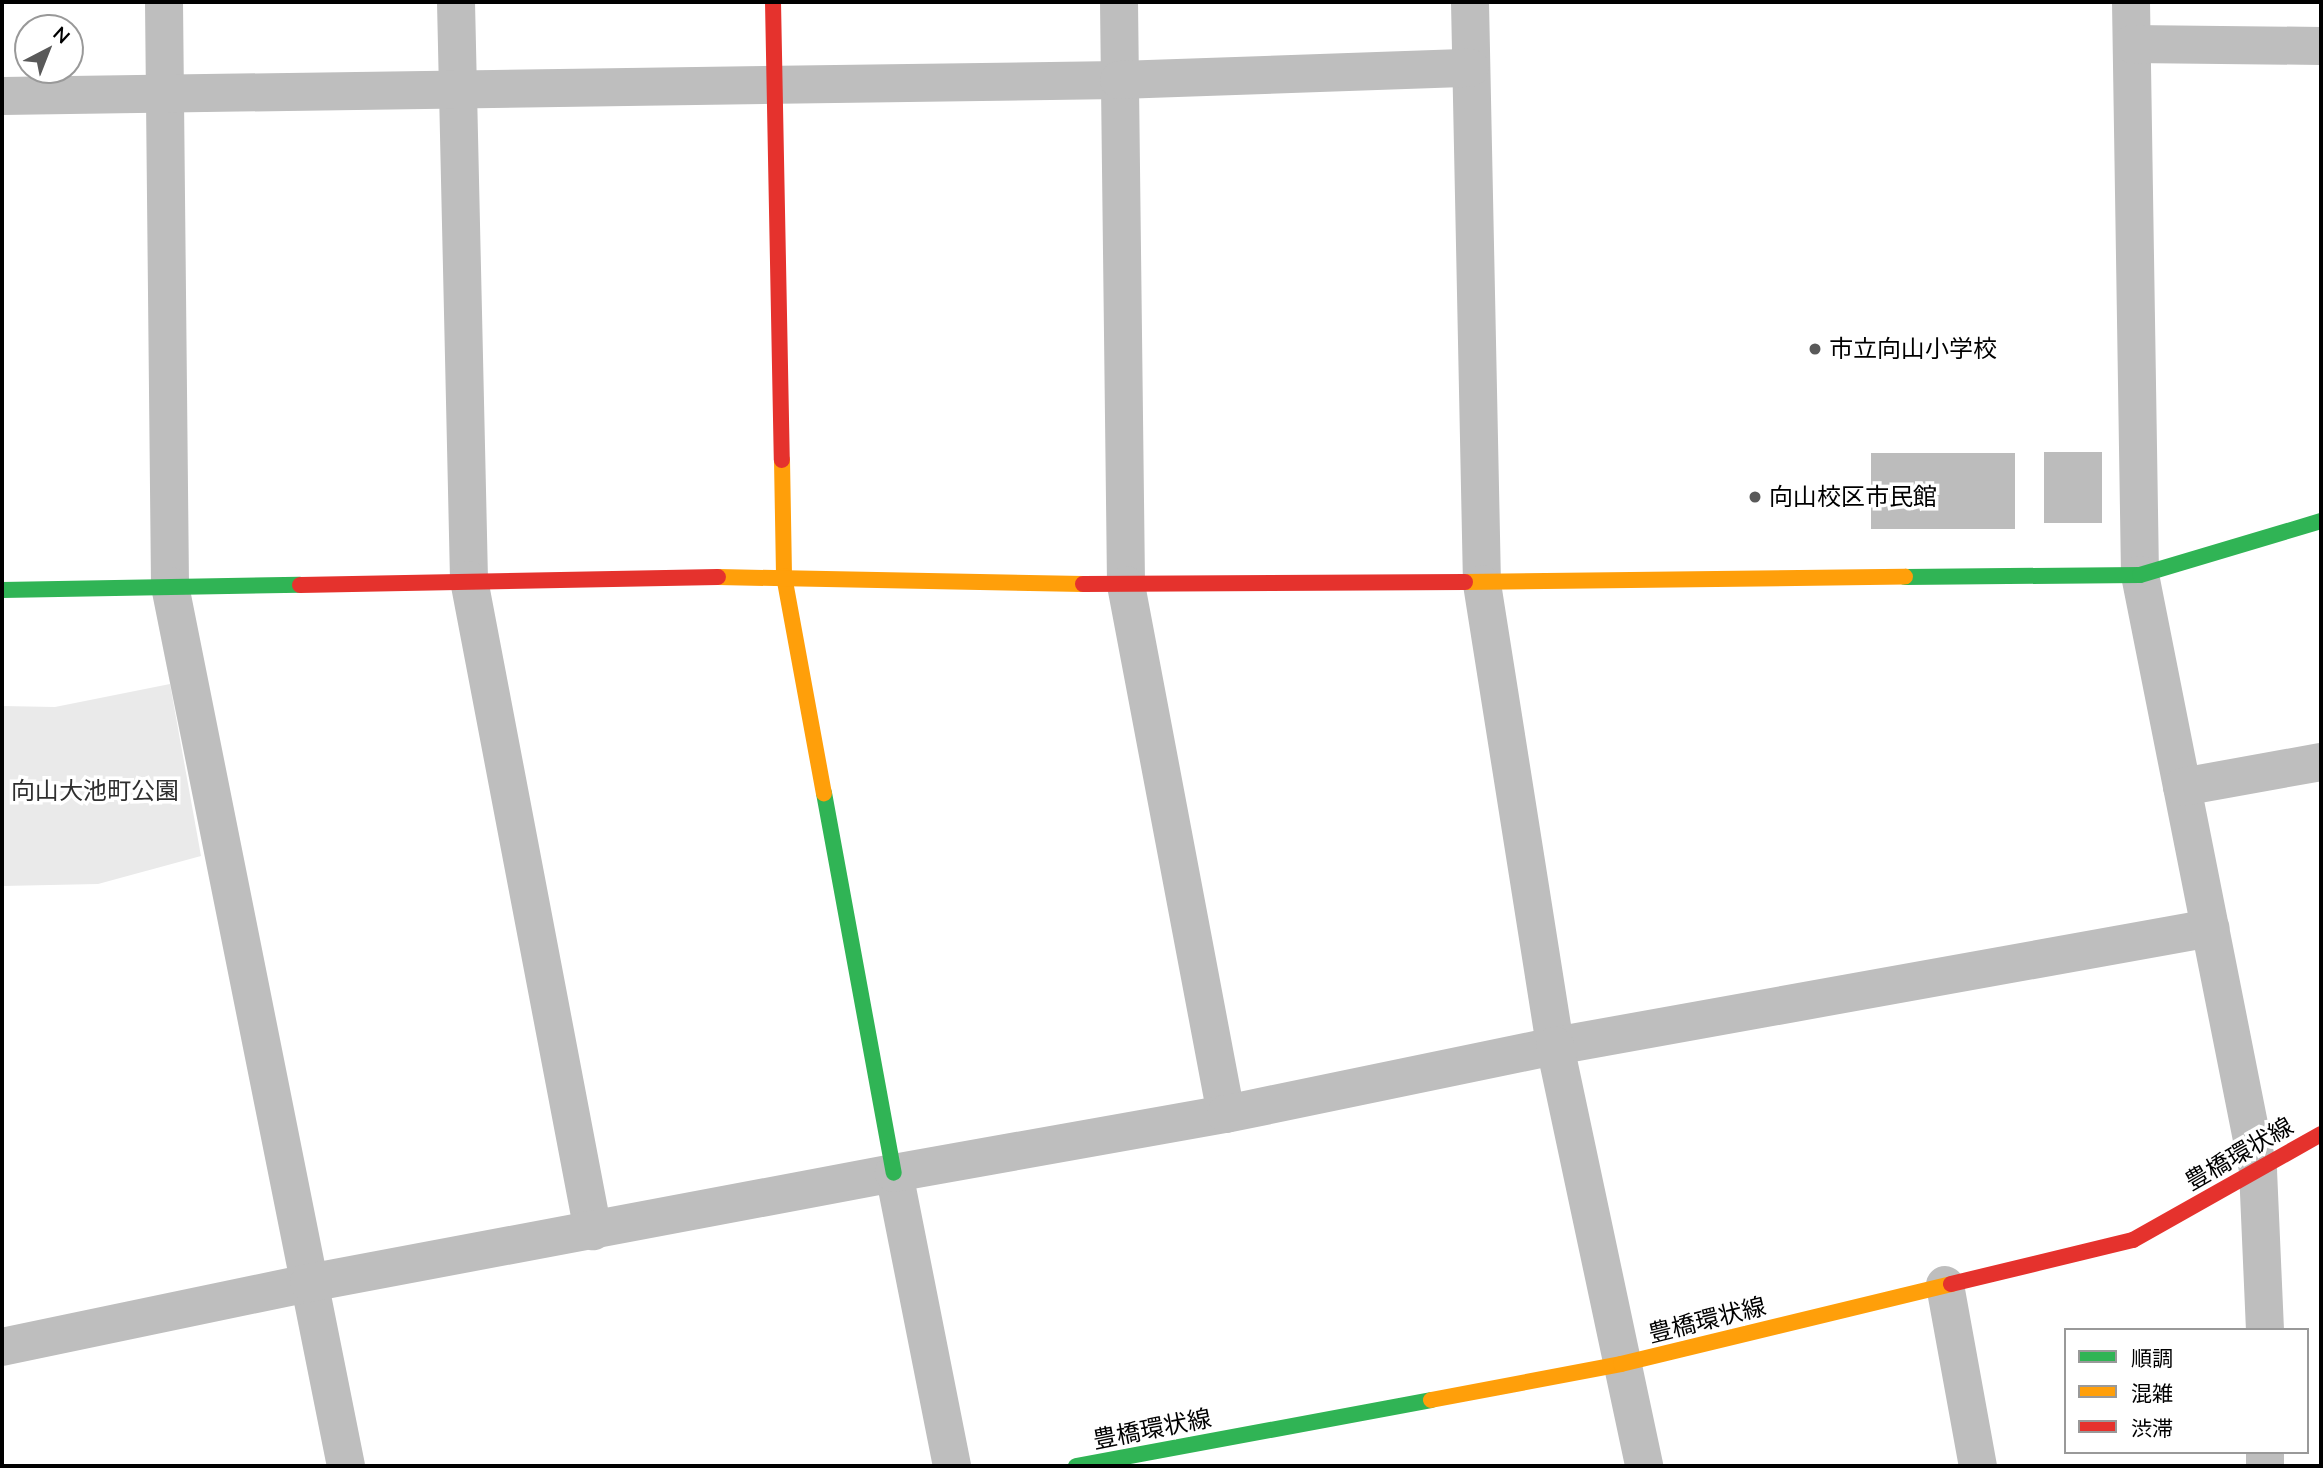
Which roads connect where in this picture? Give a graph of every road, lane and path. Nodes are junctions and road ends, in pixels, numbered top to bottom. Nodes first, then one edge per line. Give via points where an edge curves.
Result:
1 (164, 2) edge
2 (456, 2) edge
3 (773, 2) edge
4 (1119, 2) edge
5 (1470, 2) edge
6 (2131, 2) edge
7 (2132, 44) junction
8 (2321, 46) edge
9 (1470, 68) junction
10 (1119, 80) junction
11 (771, 84) junction
12 (456, 87) junction
13 (165, 92) junction
14 (2, 96) edge
15 (2321, 521) edge
16 (2140, 575) junction
17 (784, 576) junction
18 (469, 580) junction
19 (1482, 584) junction
20 (1126, 585) junction
21 (170, 586) junction
22 (2, 590) edge
23 (2321, 762) edge
24 (2182, 787) junction
25 (2210, 929) junction
26 (1555, 1046) junction
27 (1226, 1114) junction
28 (2321, 1134) edge
29 (2258, 1170) junction
30 (894, 1173) junction
31 (593, 1231) junction
32 (309, 1283) junction
33 (1945, 1285) junction
34 (2265, 1328) edge
35 (2, 1347) edge
36 (1622, 1364) junction
37 (346, 1466) edge
38 (952, 1466) edge
39 (1076, 1466) edge
40 (1644, 1466) edge
41 (1978, 1466) edge

1 - 13 street
2 - 12 street
3 - 11 street
4 - 10 street
5 - 9 street
6 - 7 street
7 - 8 street
7 - 16 street
9 - 10 street
9 - 19 street
10 - 11 street
10 - 20 street
11 - 12 street
11 - 17 street
12 - 13 street
12 - 18 street
13 - 14 street
13 - 21 street
15 - 16 street
16 - 19 street
16 - 24 street
17 - 18 street
17 - 20 street
17 - 30 street
18 - 21 street
18 - 31 street
19 - 20 street
19 - 26 street
20 - 27 street
21 - 22 street
21 - 32 street
23 - 24 street
24 - 25 street
25 - 26 street
25 - 29 street
26 - 27 street
26 - 36 street
27 - 30 street
28 - 29 street, 豊橋環状線
29 - 33 street, 豊橋環状線 via 2133,1240
29 - 34 street
30 - 31 street
30 - 38 street
31 - 32 street
32 - 35 street
32 - 37 street
33 - 36 street, 豊橋環状線
33 - 41 street
36 - 39 street, 豊橋環状線
36 - 40 street

